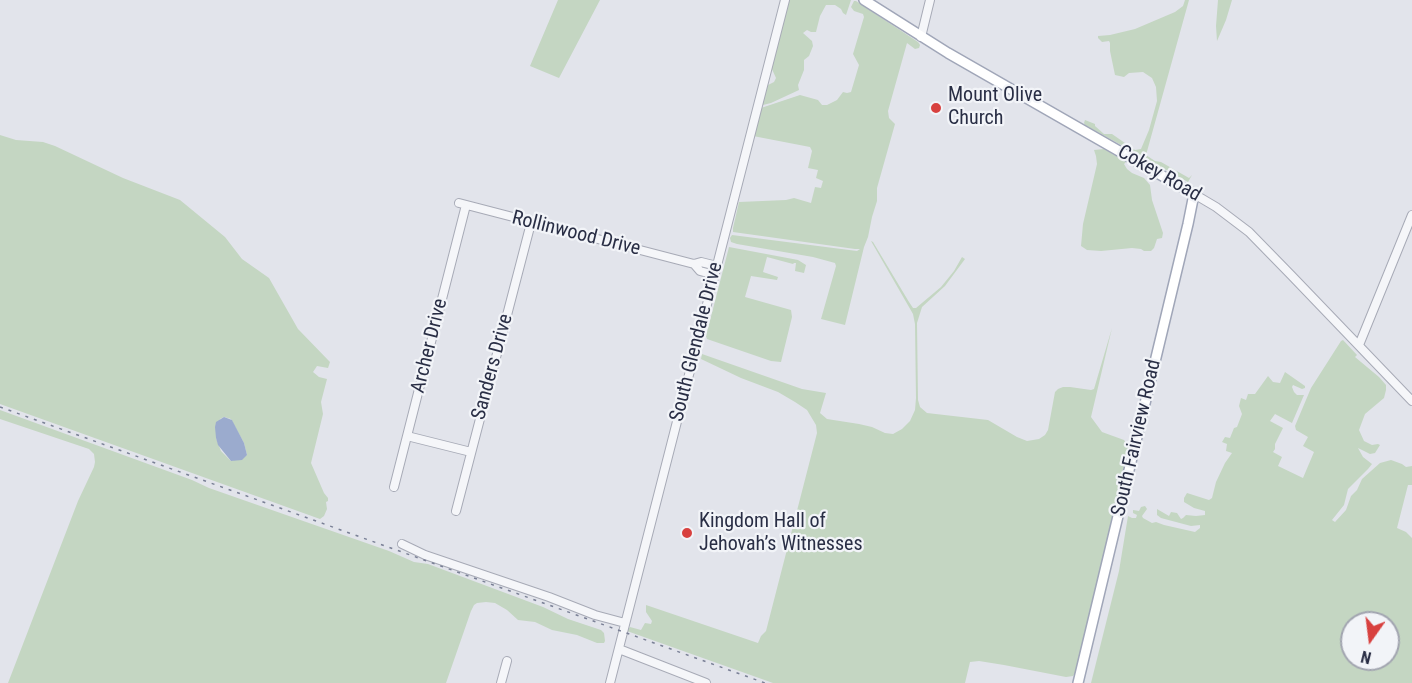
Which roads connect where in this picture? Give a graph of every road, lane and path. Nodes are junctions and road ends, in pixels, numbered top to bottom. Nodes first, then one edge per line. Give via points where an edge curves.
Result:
1 (785, 0) edge
2 (864, 0) edge
3 (930, 0) edge
4 (921, 37) junction
5 (1194, 194) junction
6 (463, 204) joint
7 (1412, 215) edge
8 (531, 223) junction
9 (716, 270) junction
10 (1359, 345) junction
11 (1412, 401) edge
12 (407, 436) junction
13 (471, 452) junction
14 (394, 487) dead end
15 (456, 511) dead end
16 (402, 544) dead end
17 (625, 623) junction
18 (619, 649) junction
19 (507, 661) dead end
20 (501, 683) edge
21 (610, 683) edge
22 (705, 683) edge
23 (1078, 683) edge

1 - 9 street, South Glendale Drive
2 - 4 main road, Cokey Road
3 - 4 street
4 - 5 main road, Cokey Road
5 - 10 street, Cokey Road via 1249,232
5 - 23 main road, South Fairview Road
6 - 8 street, Rollinwood Drive
6 - 12 street, Archer Drive
7 - 10 street
8 - 9 street, Rollinwood Drive via 694,264 701,262
8 - 13 street, Sanders Drive
9 - 17 street, South Glendale Drive
10 - 11 street, Cokey Road
12 - 13 street
12 - 14 street, Archer Drive
13 - 15 street, Sanders Drive
16 - 17 street
17 - 18 street, South Glendale Drive
18 - 21 street, South Glendale Drive
18 - 22 street
19 - 20 street

